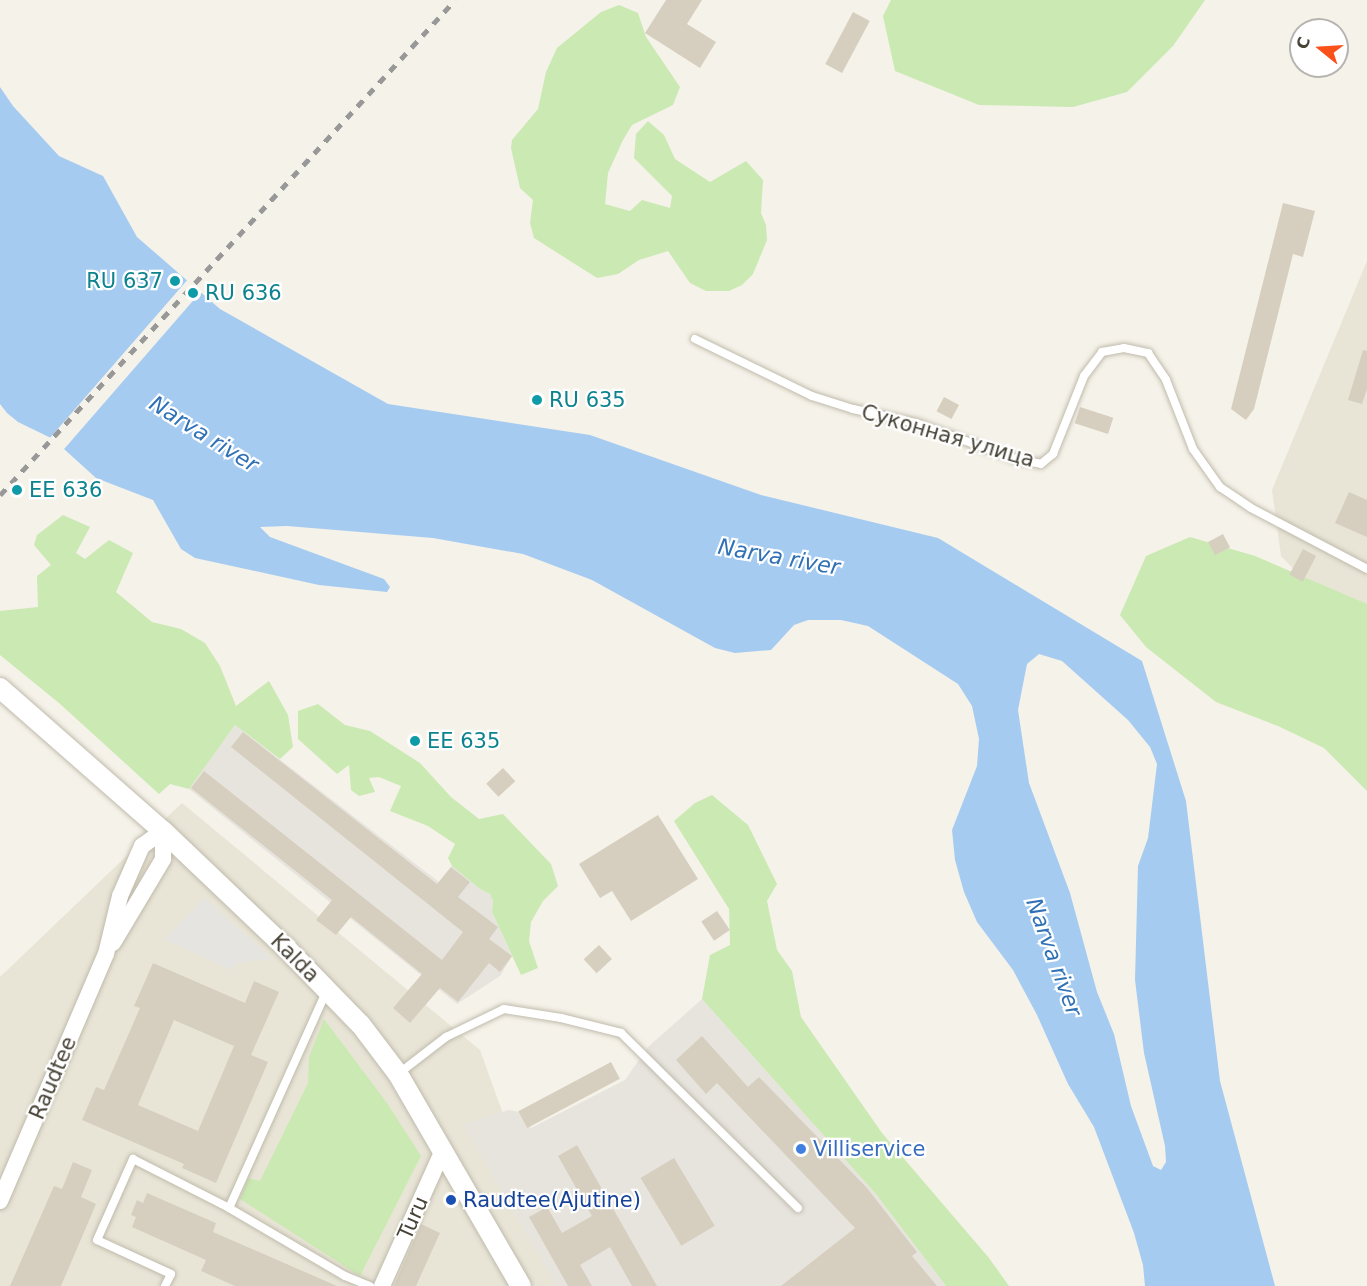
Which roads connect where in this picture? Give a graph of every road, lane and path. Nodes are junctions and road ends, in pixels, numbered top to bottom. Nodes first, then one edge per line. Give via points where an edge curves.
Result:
1 (695, 339) dead end
2 (1367, 569) edge
3 (0, 688) edge
4 (163, 831) junction
5 (106, 954) junction
6 (327, 990) junction
7 (398, 1074) junction
8 (443, 1150) junction
9 (0, 1201) edge
10 (229, 1208) junction
11 (798, 1208) dead end
12 (165, 1286) edge
13 (370, 1286) edge
14 (382, 1286) edge
15 (521, 1286) edge

1 - 2 lane, Суконная улица via 812,396 916,423 1016,459 1041,464 1053,454 1084,376 1102,352 1125,348 1148,353 1166,380 1193,449 1220,488
3 - 4 street, Kalda
4 - 5 street, Raudtee via 163,859
4 - 5 street, Raudtee via 142,846 120,896
4 - 6 street, Kalda
5 - 9 street, Raudtee
6 - 7 street, Kalda via 361,1025
6 - 10 lane
7 - 8 street, Kalda
7 - 11 lane via 446,1037 504,1009 621,1033
8 - 14 street, Turu
8 - 15 street, Kalda
10 - 12 lane via 133,1159 97,1240 171,1274
10 - 13 lane via 345,1276

